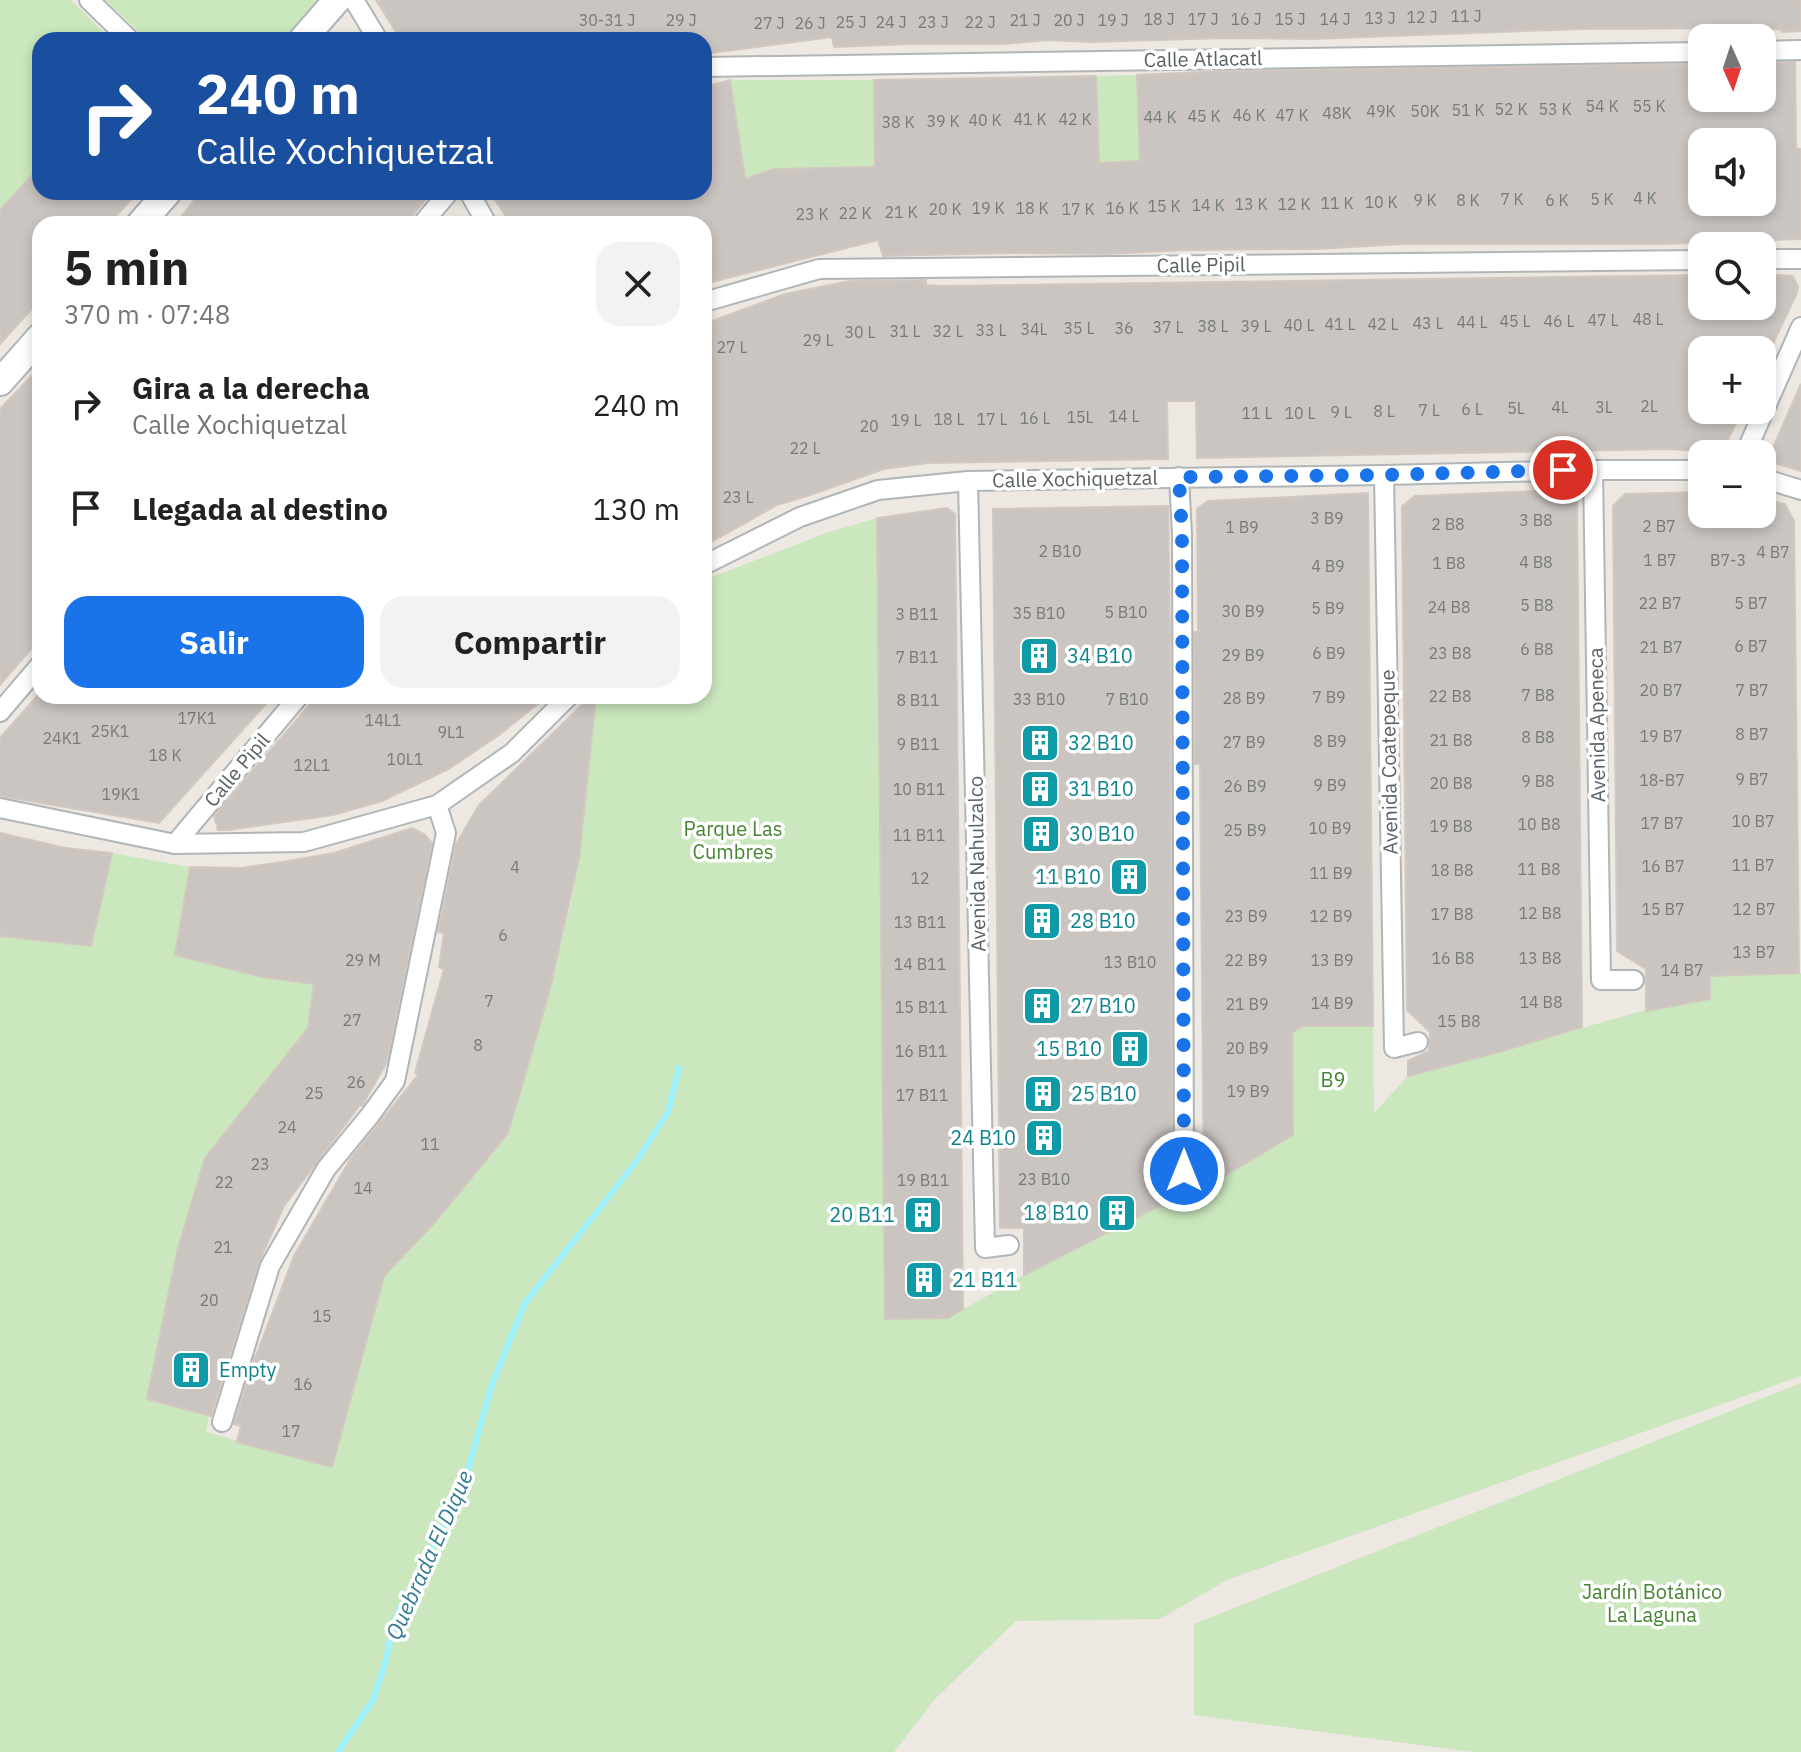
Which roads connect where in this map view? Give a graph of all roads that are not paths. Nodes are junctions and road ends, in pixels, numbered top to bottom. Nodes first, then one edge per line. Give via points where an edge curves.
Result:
1 (89, 0) edge
2 (337, 0) edge
3 (354, 0) edge
4 (122, 32) edge
5 (309, 32) edge
6 (373, 32) edge
7 (1801, 50) edge
8 (1776, 51) edge
9 (1688, 52) edge
10 (712, 67) edge
11 (161, 200) edge
12 (442, 200) edge
13 (147, 216) edge
14 (429, 216) edge
15 (1776, 259) edge
16 (1801, 259) edge
17 (1688, 260) edge
18 (712, 300) edge
19 (1801, 327) edge
20 (32, 346) edge
21 (0, 382) edge
22 (1751, 440) edge
23 (1593, 470) junction
24 (1688, 470) edge
25 (1384, 475) junction
26 (1179, 477) junction
27 (968, 481) junction
28 (1776, 482) edge
29 (1801, 490) edge
30 (712, 561) edge
31 (32, 674) edge
32 (292, 704) edge
33 (561, 704) edge
34 (0, 712) edge
35 (437, 805) junction
36 (0, 808) edge
37 (175, 844) junction
38 (1634, 980) dead end
39 (1418, 1042) dead end
40 (1184, 1171) dead end
41 (1009, 1245) dead end
42 (222, 1422) dead end

1 - 4 street
2 - 5 main road
3 - 6 street
7 - 8 street
9 - 10 street, Calle Atlacatl
11 - 13 main road
12 - 14 street
15 - 16 street
17 - 18 street, Calle Pipil via 819,269
19 - 22 street
20 - 21 main road
23 - 24 street, Calle Xochiquetzal
23 - 25 street, Calle Xochiquetzal
23 - 38 street, Avenida Apeneca via 1601,980
25 - 26 street, Calle Xochiquetzal
25 - 39 street, Avenida Coatepeque via 1394,1048
26 - 27 street, Calle Xochiquetzal
26 - 40 street
27 - 30 street, Calle Xochiquetzal via 878,490 800,517
27 - 41 street, Avenida Nahulzalco via 985,1248
28 - 29 street
31 - 34 street
32 - 37 street, Calle Pipil
33 - 35 street via 512,753
35 - 37 street via 304,842
35 - 42 street via 446,833 395,1081 326,1169 270,1266
36 - 37 street

